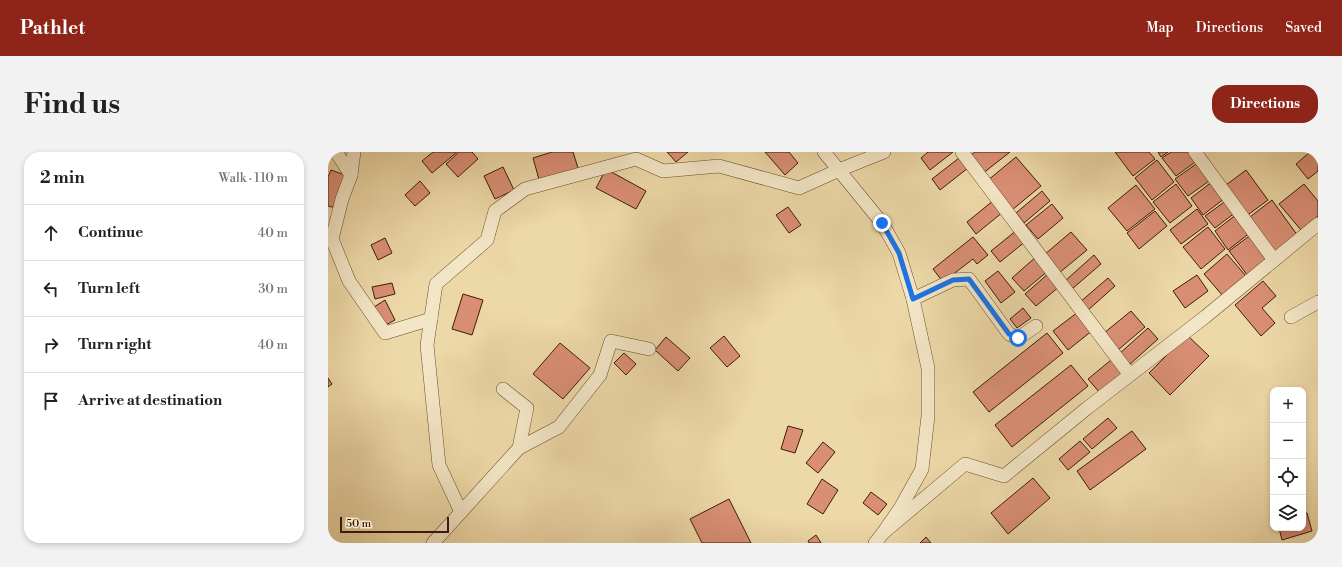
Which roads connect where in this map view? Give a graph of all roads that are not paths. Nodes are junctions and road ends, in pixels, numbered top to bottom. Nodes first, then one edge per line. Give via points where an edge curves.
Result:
1 (336, 152) edge
2 (354, 152) edge
3 (824, 152) edge
4 (884, 152) edge
5 (962, 152) edge
6 (1195, 152) edge
7 (838, 170) junction
8 (351, 175) junction
9 (1318, 224) edge
10 (1274, 260) junction
11 (913, 299) junction
12 (1318, 302) edge
13 (1291, 317) dead end
14 (431, 318) junction
15 (1036, 326) dead end
16 (649, 349) dead end
17 (1130, 375) junction
18 (503, 389) dead end
19 (519, 448) junction
20 (461, 512) junction
21 (879, 538) edge
22 (433, 543) edge

1 - 8 street
2 - 8 street
3 - 7 street
4 - 7 street
5 - 17 street
6 - 10 street
7 - 11 street via 882,223 899,253
7 - 14 street via 799,188 719,166 663,172 636,159 525,189 495,211 487,240 436,284
8 - 14 street via 332,238 350,281 385,334
9 - 10 street
10 - 17 street
11 - 15 street via 953,280 969,279 1009,334 1018,338
11 - 21 street via 928,368 928,416 922,469 901,507
12 - 13 street
14 - 20 street via 427,345 439,465
16 - 19 street via 611,341 600,375 559,427
17 - 21 street via 1004,476 965,464
18 - 19 street via 527,408
19 - 20 street
20 - 22 street

